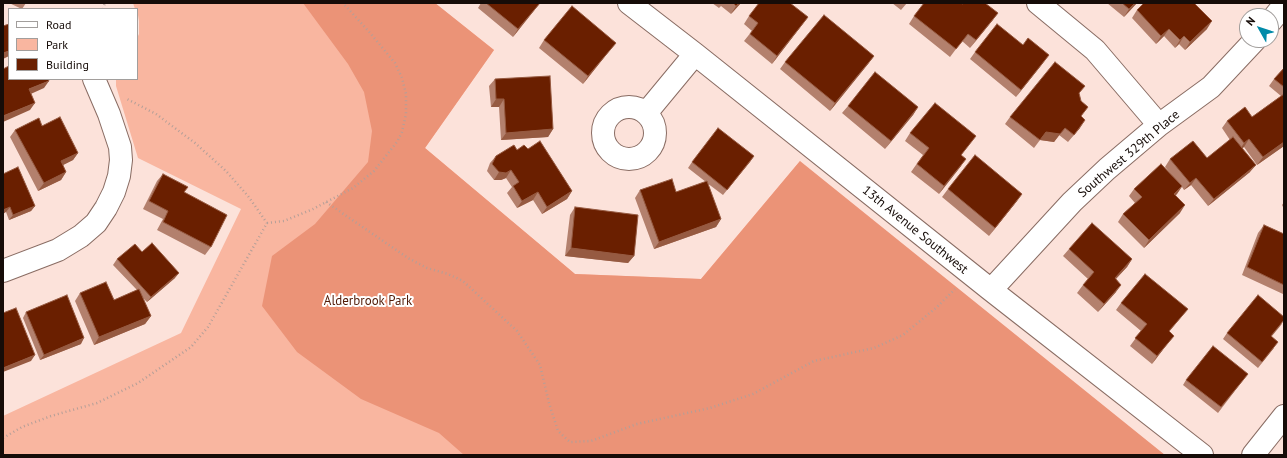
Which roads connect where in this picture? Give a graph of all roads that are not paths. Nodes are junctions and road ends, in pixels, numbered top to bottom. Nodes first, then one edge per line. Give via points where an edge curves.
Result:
1 (629, 3) edge
2 (1038, 3) edge
3 (1248, 48) edge
4 (695, 54) junction
5 (94, 80) edge
6 (646, 112) dead end
7 (1159, 125) junction
8 (3, 271) edge
9 (991, 290) junction
10 (1284, 416) edge
11 (1202, 455) edge
12 (1253, 455) edge

1 - 4 street, 13th Avenue Southwest
2 - 7 street via 1095,50
3 - 7 street, Southwest 329th Place via 1211,87
4 - 6 street
4 - 9 street, 13th Avenue Southwest
5 - 8 street via 120,147 119,176 114,192 96,223 81,236 58,250
7 - 9 street, Southwest 329th Place via 1107,168 1072,202
9 - 11 street, 13th Avenue Southwest
10 - 12 street

